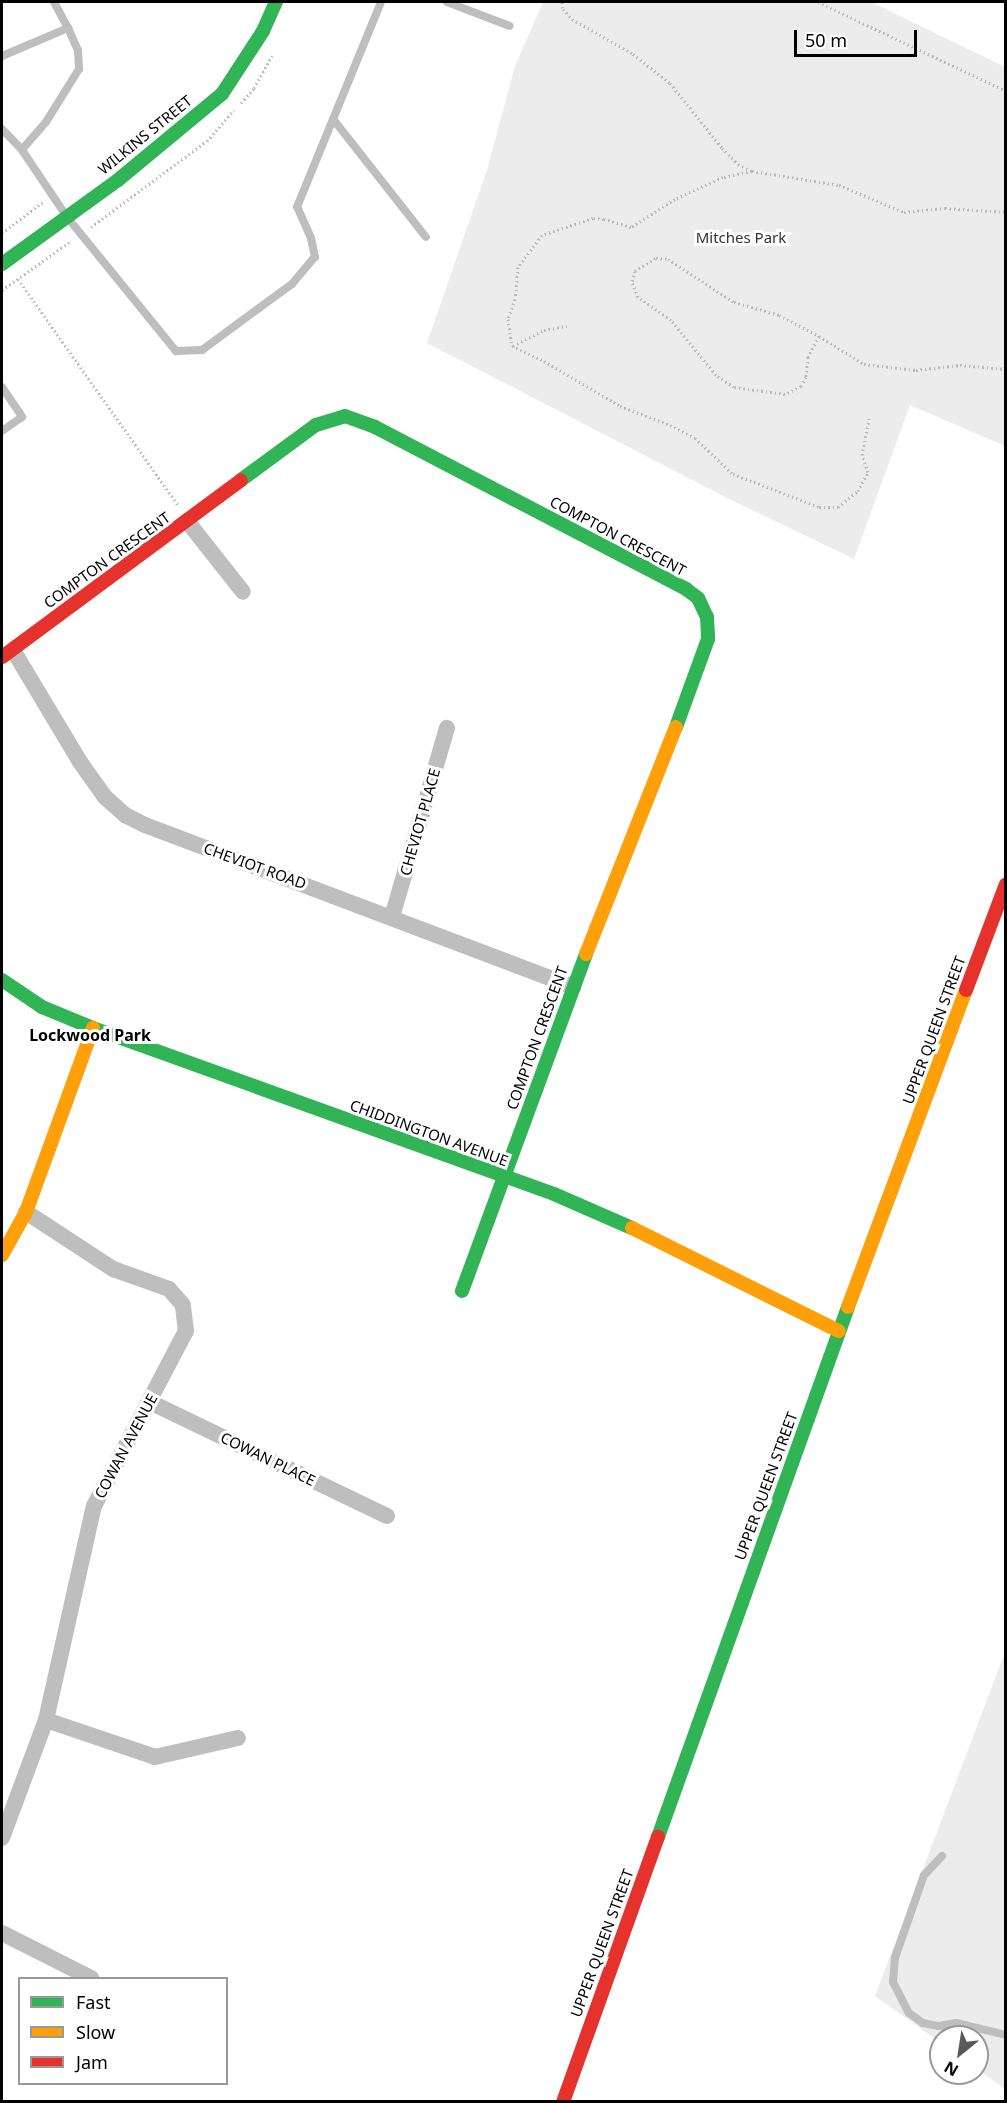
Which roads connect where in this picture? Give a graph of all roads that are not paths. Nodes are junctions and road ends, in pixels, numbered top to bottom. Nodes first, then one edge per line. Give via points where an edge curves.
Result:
1 (54, 2) edge
2 (276, 2) edge
3 (381, 2) edge
4 (447, 2) edge
5 (510, 26) dead end
6 (68, 28) junction
7 (2, 56) edge
8 (333, 119) junction
9 (2, 129) edge
10 (22, 150) junction
11 (67, 217) junction
12 (426, 237) dead end
13 (2, 264) edge
14 (2, 387) edge
15 (2, 431) edge
16 (185, 516) junction
17 (243, 592) dead end
18 (7, 653) edge
19 (447, 728) dead end
20 (1005, 884) edge
21 (392, 917) junction
22 (2, 980) edge
23 (573, 987) junction
24 (93, 1028) junction
25 (502, 1178) junction
26 (26, 1212) junction
27 (2, 1255) edge
28 (462, 1291) dead end
29 (839, 1331) junction
30 (150, 1402) junction
31 (387, 1515) dead end
32 (46, 1720) junction
33 (238, 1738) dead end
34 (2, 1838) edge
35 (942, 1856) dead end
36 (2, 1933) edge
37 (89, 1977) edge
38 (1005, 2036) edge
39 (563, 2102) edge

1 - 6 lane
2 - 11 street, WILKINS STREET via 263,31 222,94
3 - 8 lane
4 - 5 lane
6 - 7 lane
6 - 10 lane via 78,50 79,69 46,122
8 - 11 lane via 297,207 315,257 292,284 202,350 176,351
8 - 12 lane
9 - 10 lane
10 - 11 lane
11 - 13 street, WILKINS STREET
14 - 15 lane via 22,417
16 - 17 street
16 - 18 street, COMPTON CRESCENT
16 - 23 street, COMPTON CRESCENT via 316,425 345,416 375,427 698,598 707,617 708,639 698,672
18 - 21 street, CHEVIOT ROAD via 105,797 125,815
19 - 21 street, CHEVIOT PLACE
20 - 29 street, UPPER QUEEN STREET
21 - 23 street, CHEVIOT ROAD
22 - 24 street, CHIDDINGTON AVENUE via 42,1007
23 - 25 street, COMPTON CRESCENT
24 - 25 street, CHIDDINGTON AVENUE
24 - 26 street
25 - 28 street, COMPTON CRESCENT
25 - 29 street, CHIDDINGTON AVENUE via 554,1194 650,1236
26 - 27 street
26 - 30 street, COWAN AVENUE via 113,1269 170,1289 183,1305 186,1331
29 - 39 street, UPPER QUEEN STREET
30 - 31 street, COWAN PLACE
30 - 32 street, COWAN AVENUE via 94,1506
32 - 33 street via 155,1757
32 - 34 street, COWAN AVENUE
35 - 38 lane via 924,1875 895,1958 893,1982 909,2013 923,2023 956,2023
36 - 37 street

